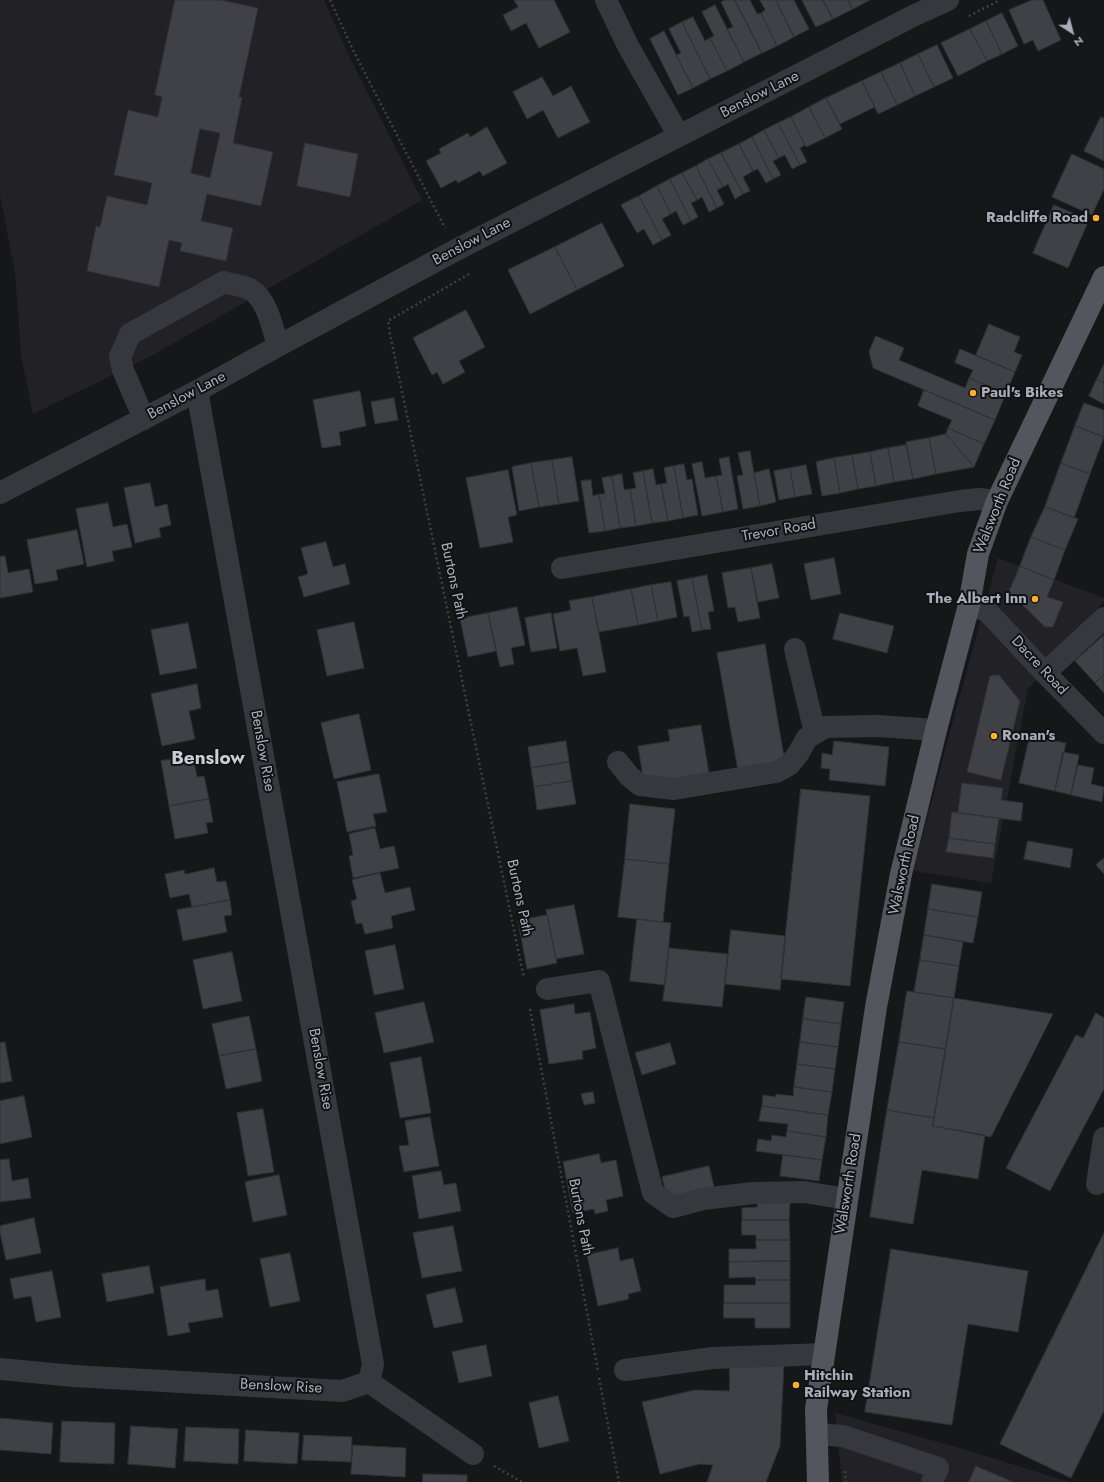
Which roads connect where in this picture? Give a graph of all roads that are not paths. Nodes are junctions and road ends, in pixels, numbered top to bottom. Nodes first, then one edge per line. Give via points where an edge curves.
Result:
1 (606, 0) edge
2 (948, 0) edge
3 (679, 136) junction
4 (1104, 276) edge
5 (278, 346) junction
6 (197, 391) junction
7 (144, 419) junction
8 (0, 493) edge
9 (997, 501) junction
10 (562, 568) dead end
11 (969, 605) junction
12 (1104, 618) edge
13 (795, 649) dead end
14 (1045, 673) junction
15 (936, 730) junction
16 (815, 733) junction
17 (1104, 733) edge
18 (618, 762) dead end
19 (547, 989) dead end
20 (1104, 1138) edge
21 (1097, 1184) dead end
22 (847, 1199) junction
23 (824, 1354) junction
24 (0, 1369) edge
25 (625, 1370) dead end
26 (369, 1382) junction
27 (816, 1434) junction
28 (473, 1454) road end
29 (818, 1482) edge
30 (932, 1482) edge

1 - 3 street via 628,46
2 - 3 street, Benslow Lane
3 - 5 street, Benslow Lane via 456,250
4 - 9 main road, Walsworth Road
5 - 6 street, Benslow Lane
5 - 7 street via 272,324 257,296 251,289 224,282 130,334 120,357
6 - 7 street, Benslow Lane
6 - 26 street, Benslow Rise via 373,1364
7 - 8 street, Benslow Lane
9 - 10 street, Trevor Road via 960,501
9 - 11 main road, Walsworth Road via 978,554
11 - 14 street, Dacre Road via 987,611
11 - 15 main road, Walsworth Road
12 - 14 street
13 - 16 street
14 - 17 street, Dacre Road
15 - 16 street via 878,726 825,727
15 - 22 main road, Walsworth Road via 901,874 878,999
16 - 18 street via 807,738 789,765 776,772 674,788 640,785
19 - 22 street via 599,981 653,1193 668,1204 673,1207 703,1199 753,1193 804,1192
20 - 21 street
22 - 23 main road, Walsworth Road
23 - 25 street via 713,1358
23 - 27 main road, Walsworth Road via 816,1409
24 - 26 street, Benslow Rise via 74,1376 342,1391
26 - 28 street
27 - 29 main road, Walsworth Road
27 - 30 street via 843,1436 938,1468

